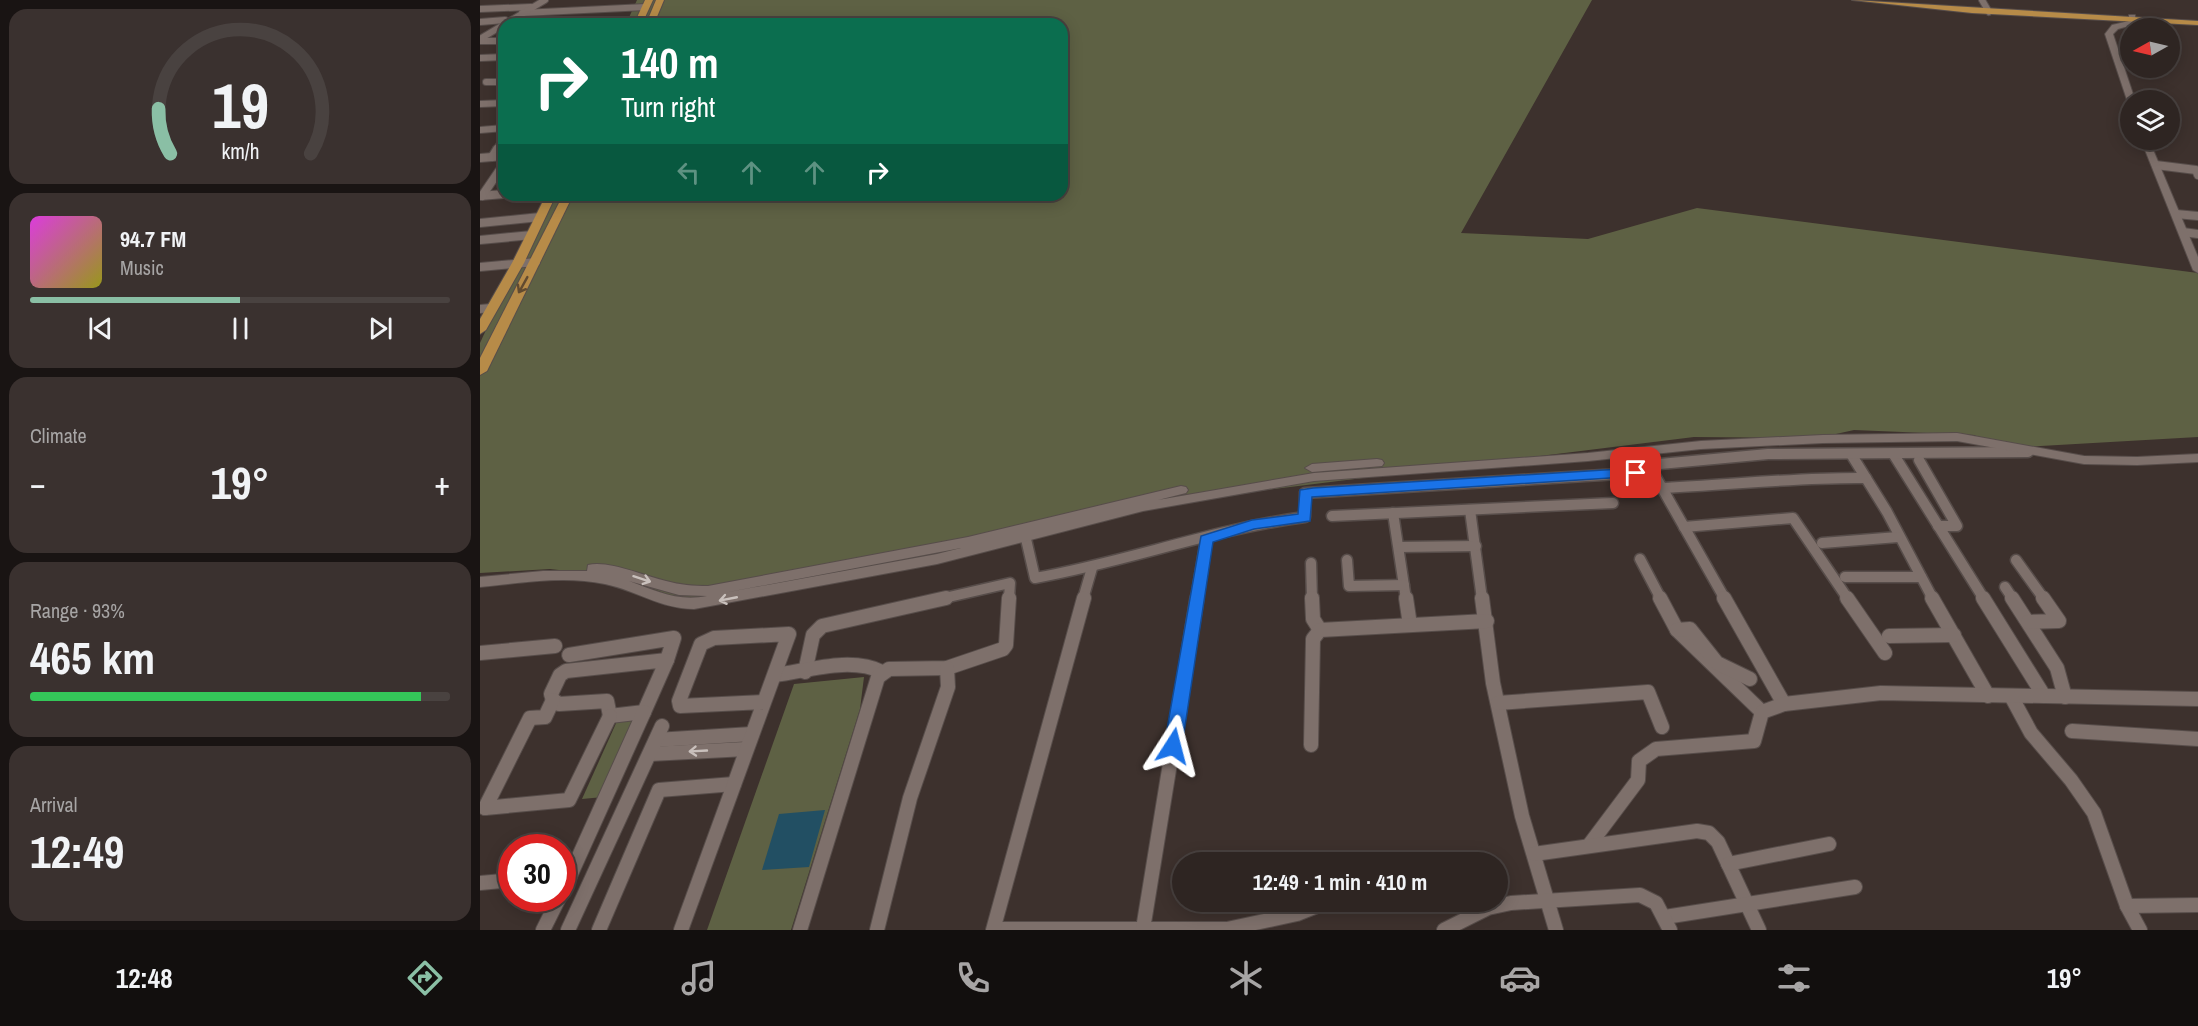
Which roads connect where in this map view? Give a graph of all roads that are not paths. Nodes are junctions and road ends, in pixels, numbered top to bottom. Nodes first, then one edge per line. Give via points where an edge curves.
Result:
1 (545, 0) edge
2 (660, 0) edge
3 (1856, 0) edge
4 (1889, 0) edge
5 (1982, 0) edge
6 (647, 4) edge
7 (534, 6) junction
8 (480, 9) edge
9 (1988, 10) junction
10 (568, 11) junction
11 (522, 13) junction
12 (512, 18) edge
13 (560, 18) edge
14 (641, 18) edge
15 (652, 18) edge
16 (2133, 18) edge
17 (2180, 20) edge
18 (498, 21) edge
19 (2198, 21) edge
20 (480, 22) edge
21 (2120, 24) edge
22 (498, 27) edge
23 (480, 40) edge
24 (498, 41) edge
25 (498, 57) edge
26 (480, 58) edge
27 (2120, 66) edge
28 (486, 82) dead end
29 (498, 82) edge
30 (498, 103) edge
31 (480, 104) edge
32 (498, 128) edge
33 (480, 130) edge
34 (498, 146) edge
35 (2149, 150) edge
36 (498, 156) edge
37 (492, 157) junction
38 (480, 158) edge
39 (2156, 165) junction
40 (498, 172) edge
41 (2198, 176) edge
42 (498, 195) edge
43 (481, 196) edge
44 (548, 201) edge
45 (565, 201) edge
46 (2176, 214) junction
47 (2198, 216) edge
48 (540, 217) junction
49 (480, 223) edge
50 (2184, 232) junction
51 (2198, 234) edge
52 (532, 235) junction
53 (480, 240) edge
54 (536, 261) junction
55 (518, 263) junction
56 (480, 267) edge
57 (2198, 270) edge
58 (486, 308) edge
59 (480, 330) edge
60 (480, 371) edge
61 (2198, 448) edge
62 (2034, 452) junction
63 (1851, 454) junction
64 (1894, 455) junction
65 (2198, 458) edge
66 (1919, 460) dead end
67 (1652, 472) junction
68 (1866, 478) junction
69 (1662, 488) junction
70 (1613, 503) dead end
71 (1470, 510) junction
72 (1393, 513) junction
73 (1332, 516) dead end
74 (1938, 526) junction
75 (1684, 527) junction
76 (1898, 537) junction
77 (1026, 539) junction
78 (1206, 539) junction
79 (1822, 543) dead end
80 (1476, 546) junction
81 (1399, 547) junction
82 (1640, 559) dead end
83 (1347, 560) dead end
84 (2016, 560) dead end
85 (1311, 563) dead end
86 (1092, 568) junction
87 (480, 574) edge
88 (1845, 577) dead end
89 (1921, 577) junction
90 (480, 582) edge
91 (1404, 585) junction
92 (2005, 587) dead end
93 (1487, 621) junction
94 (2028, 622) junction
95 (1410, 625) junction
96 (1320, 630) junction
97 (1677, 630) junction
98 (1954, 635) junction
99 (1889, 636) dead end
100 (555, 646) dead end
101 (480, 653) edge
102 (1885, 653) dead end
103 (568, 655) dead end
104 (667, 660) junction
105 (947, 668) junction
106 (805, 672) junction
107 (882, 672) junction
108 (775, 675) junction
109 (1750, 679) dead end
110 (1988, 696) junction
111 (2011, 696) junction
112 (2044, 696) junction
113 (2066, 697) junction
114 (2198, 699) edge
115 (553, 700) junction
116 (764, 702) junction
117 (1498, 703) junction
118 (1784, 704) junction
119 (644, 712) junction
120 (1762, 712) junction
121 (610, 716) junction
122 (662, 726) dead end
123 (1662, 727) dead end
124 (2072, 731) dead end
125 (752, 734) junction
126 (656, 740) junction
127 (2196, 742) edge
128 (1311, 745) dead end
129 (746, 749) junction
130 (650, 754) junction
131 (734, 784) junction
132 (1590, 844) junction
133 (1829, 844) dead end
134 (1534, 854) junction
135 (576, 855) edge
136 (1728, 864) junction
137 (498, 881) edge
138 (480, 883) edge
139 (1855, 887) dead end
140 (1547, 899) junction
141 (1508, 903) edge
142 (2198, 905) edge
143 (1748, 906) junction
144 (2127, 906) junction
145 (552, 912) edge
146 (1302, 912) edge
147 (1474, 912) edge
148 (1668, 923) edge
149 (993, 929) edge
150 (1143, 929) edge
151 (543, 930) edge
152 (568, 930) edge
153 (600, 930) edge
154 (681, 930) edge
155 (800, 930) edge
156 (877, 930) edge
157 (1444, 930) edge
158 (1556, 930) edge
159 (1759, 930) edge
160 (2140, 930) edge

1 - 7 street
2 - 15 main road
3 - 9 main road
4 - 9 main road
5 - 9 street
6 - 10 street
6 - 14 main road
7 - 8 street
7 - 11 street
9 - 16 main road
10 - 11 street
10 - 13 street
11 - 12 street
17 - 19 main road
18 - 20 street
21 - 27 street via 2109,33
22 - 23 street
23 - 24 street
25 - 26 street
28 - 29 street
30 - 31 street
32 - 33 street
34 - 37 street
35 - 39 street
36 - 37 street
37 - 38 street
39 - 41 street via 2196,170
39 - 46 street
40 - 43 street
42 - 43 street
44 - 48 main road
45 - 54 main road
46 - 47 street
46 - 50 street
48 - 49 street
48 - 52 main road
50 - 51 street
50 - 57 street
52 - 53 street
52 - 55 main road
54 - 55 street
54 -> 60 main road
55 - 56 street
55 - 58 main road
58 - 59 main road
87 -> 61 street via 607,570 683,592 708,591 968,542 1149,496 1273,474 1722,436 1947,430 2078,452
62 - 64 street
62 - 65 street via 2112,461
62 - 77 street via 1957,437 1823,440 1701,445 1326,476 1143,507
63 - 64 street
63 - 67 street via 1768,454 1688,460 1651,464
63 - 68 street
64 - 74 street
66 - 74 street via 1957,526
67 - 69 street
67 - 78 street via 1305,493 1305,518 1252,524
68 - 69 street via 1805,477 1755,484
68 - 76 street
69 - 75 street
70 - 71 street
71 - 72 street
71 - 80 street
72 - 73 street
72 - 81 street
74 - 112 street
75 - 102 street via 1793,518
75 - 118 street
76 - 79 street
76 - 89 street
77 - 86 street via 1035,578
77 -> 90 street via 694,604 663,602 592,577
78 - 86 street
78 - 150 street
80 - 81 street
80 - 93 street
81 - 91 street
82 - 97 street
83 - 91 street via 1349,586
84 - 94 street via 2059,621
85 - 96 street via 1313,619
86 - 149 street
88 - 89 street
89 - 98 street
91 - 95 street
92 - 94 street
93 - 95 street
93 - 117 street
94 - 113 street via 2057,669
95 - 96 street
96 - 128 street via 1313,639
97 - 109 street via 1690,629 1717,663
97 - 120 street
98 - 99 street
98 - 110 street
100 - 101 street
103 - 104 street via 674,638
104 - 115 street via 566,671 551,694
104 - 119 street
105 - 106 street via 1003,650 1010,583 822,626 813,635
105 - 107 street
105 - 156 street via 949,682 928,740
106 - 107 street via 857,665 877,667
106 - 108 street
107 - 155 street
108 - 116 street
108 - 116 street via 789,634 705,640 679,701 685,707
110 - 111 street
110 - 118 street via 1881,693
111 - 112 street
111 - 144 street via 2031,733 2072,780 2094,813
112 - 113 street
113 - 114 street
115 - 121 street via 559,704 607,701
115 - 121 street via 545,717 530,718 485,808 569,801
116 - 125 street
117 - 123 street via 1648,692
117 - 134 street
118 - 120 street
119 - 121 street
119 - 135 street
120 - 132 street via 1754,741 1656,749 1639,760 1638,780
122 - 126 street
124 - 127 street
125 - 126 street
125 - 129 street
126 - 130 street
129 -> 130 street
129 - 131 street
130 - 152 street
131 - 153 street via 659,790
131 - 154 street
132 - 134 street
132 - 136 street via 1697,831 1709,833 1718,842
133 - 136 street
134 - 140 street
136 - 143 street
137 - 138 street
139 - 143 street
140 - 141 street
140 - 148 street via 1651,897 1658,902
140 - 158 street
142 - 144 street
143 - 148 street
143 - 159 street
144 - 160 street
145 - 151 street
146 - 150 street via 1227,929
147 - 157 street
149 - 150 street

